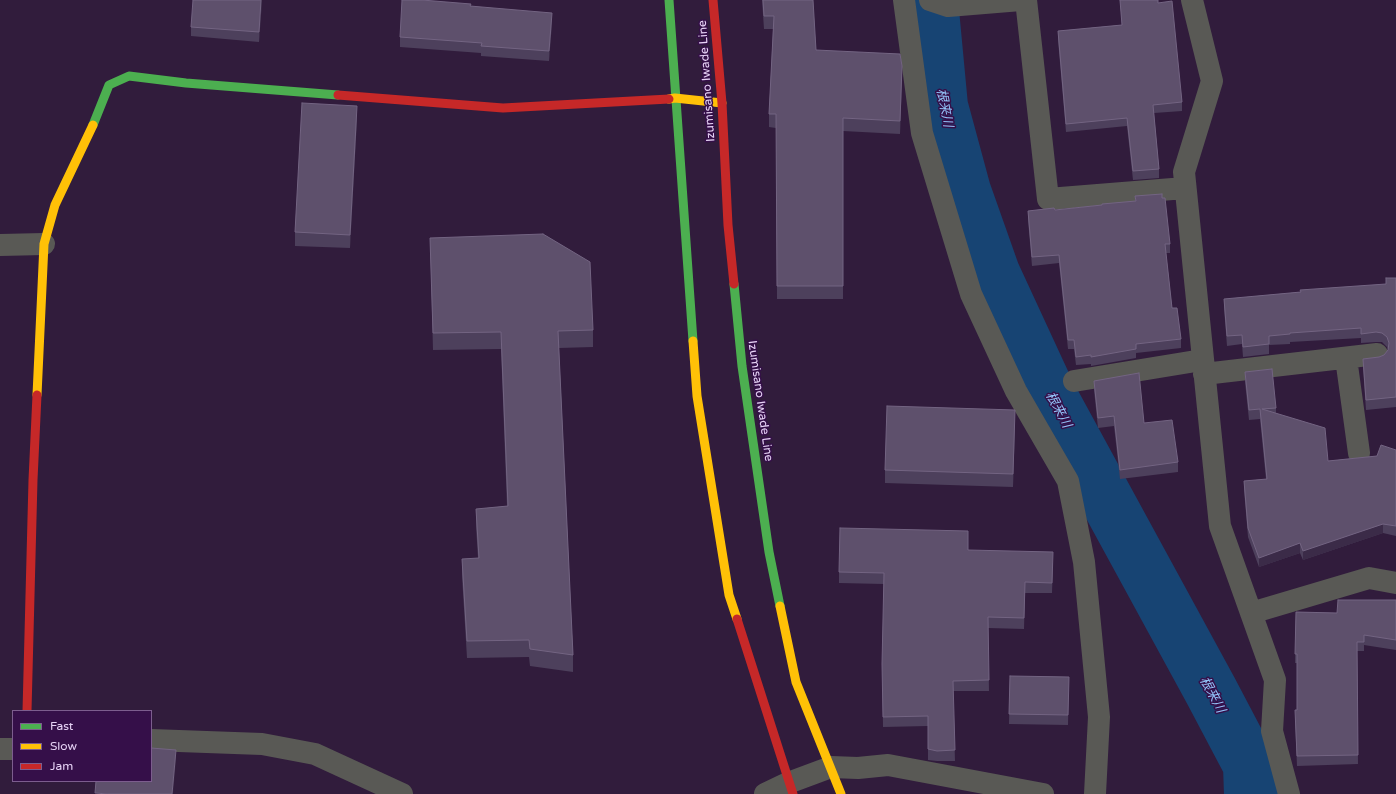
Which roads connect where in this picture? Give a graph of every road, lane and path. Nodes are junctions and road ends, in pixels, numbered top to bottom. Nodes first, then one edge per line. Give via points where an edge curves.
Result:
1 (669, 0) edge
2 (713, 0) edge
3 (904, 0) edge
4 (930, 0) edge
5 (1021, 0) edge
6 (1026, 0) edge
7 (1192, 0) edge
8 (675, 98) junction
9 (722, 103) junction
10 (1185, 188) junction
11 (44, 244) junction
12 (0, 245) edge
13 (1377, 354) dead end
14 (1346, 358) junction
15 (1203, 367) junction
16 (1074, 381) dead end
17 (1359, 453) dead end
18 (1396, 582) edge
19 (1251, 613) junction
20 (27, 710) edge
21 (152, 740) edge
22 (0, 749) edge
23 (12, 749) edge
24 (831, 767) junction
25 (790, 789) edge
26 (402, 794) edge
27 (765, 794) edge
28 (841, 794) edge
29 (1043, 794) edge
30 (1095, 794) edge
31 (1289, 794) edge

1 - 8 main road
2 - 9 main road, Izumisano Iwade Line
3 - 30 street via 922,133 971,294 1016,391 1068,481 1084,562 1099,717
4 - 5 street via 948,6
6 - 10 street via 1048,199
7 - 10 street via 1212,81 1184,172
8 - 9 main road
8 - 11 main road via 503,108 186,84 129,76 109,86 55,204
8 - 25 main road via 697,396 729,595
9 - 24 main road, Izumisano Iwade Line via 728,225 742,366 769,552 796,682
10 - 15 street
11 - 12 street
11 - 20 main road via 33,480
13 - 14 street
14 - 15 street
14 - 17 street
15 - 16 street
15 - 19 street via 1220,526
18 - 19 street via 1369,578
19 - 31 street via 1275,680 1272,731
21 - 26 street via 262,744 314,754
22 - 23 street
24 - 25 street
24 - 28 main road, Izumisano Iwade Line
24 - 29 street via 888,765
25 - 27 street

